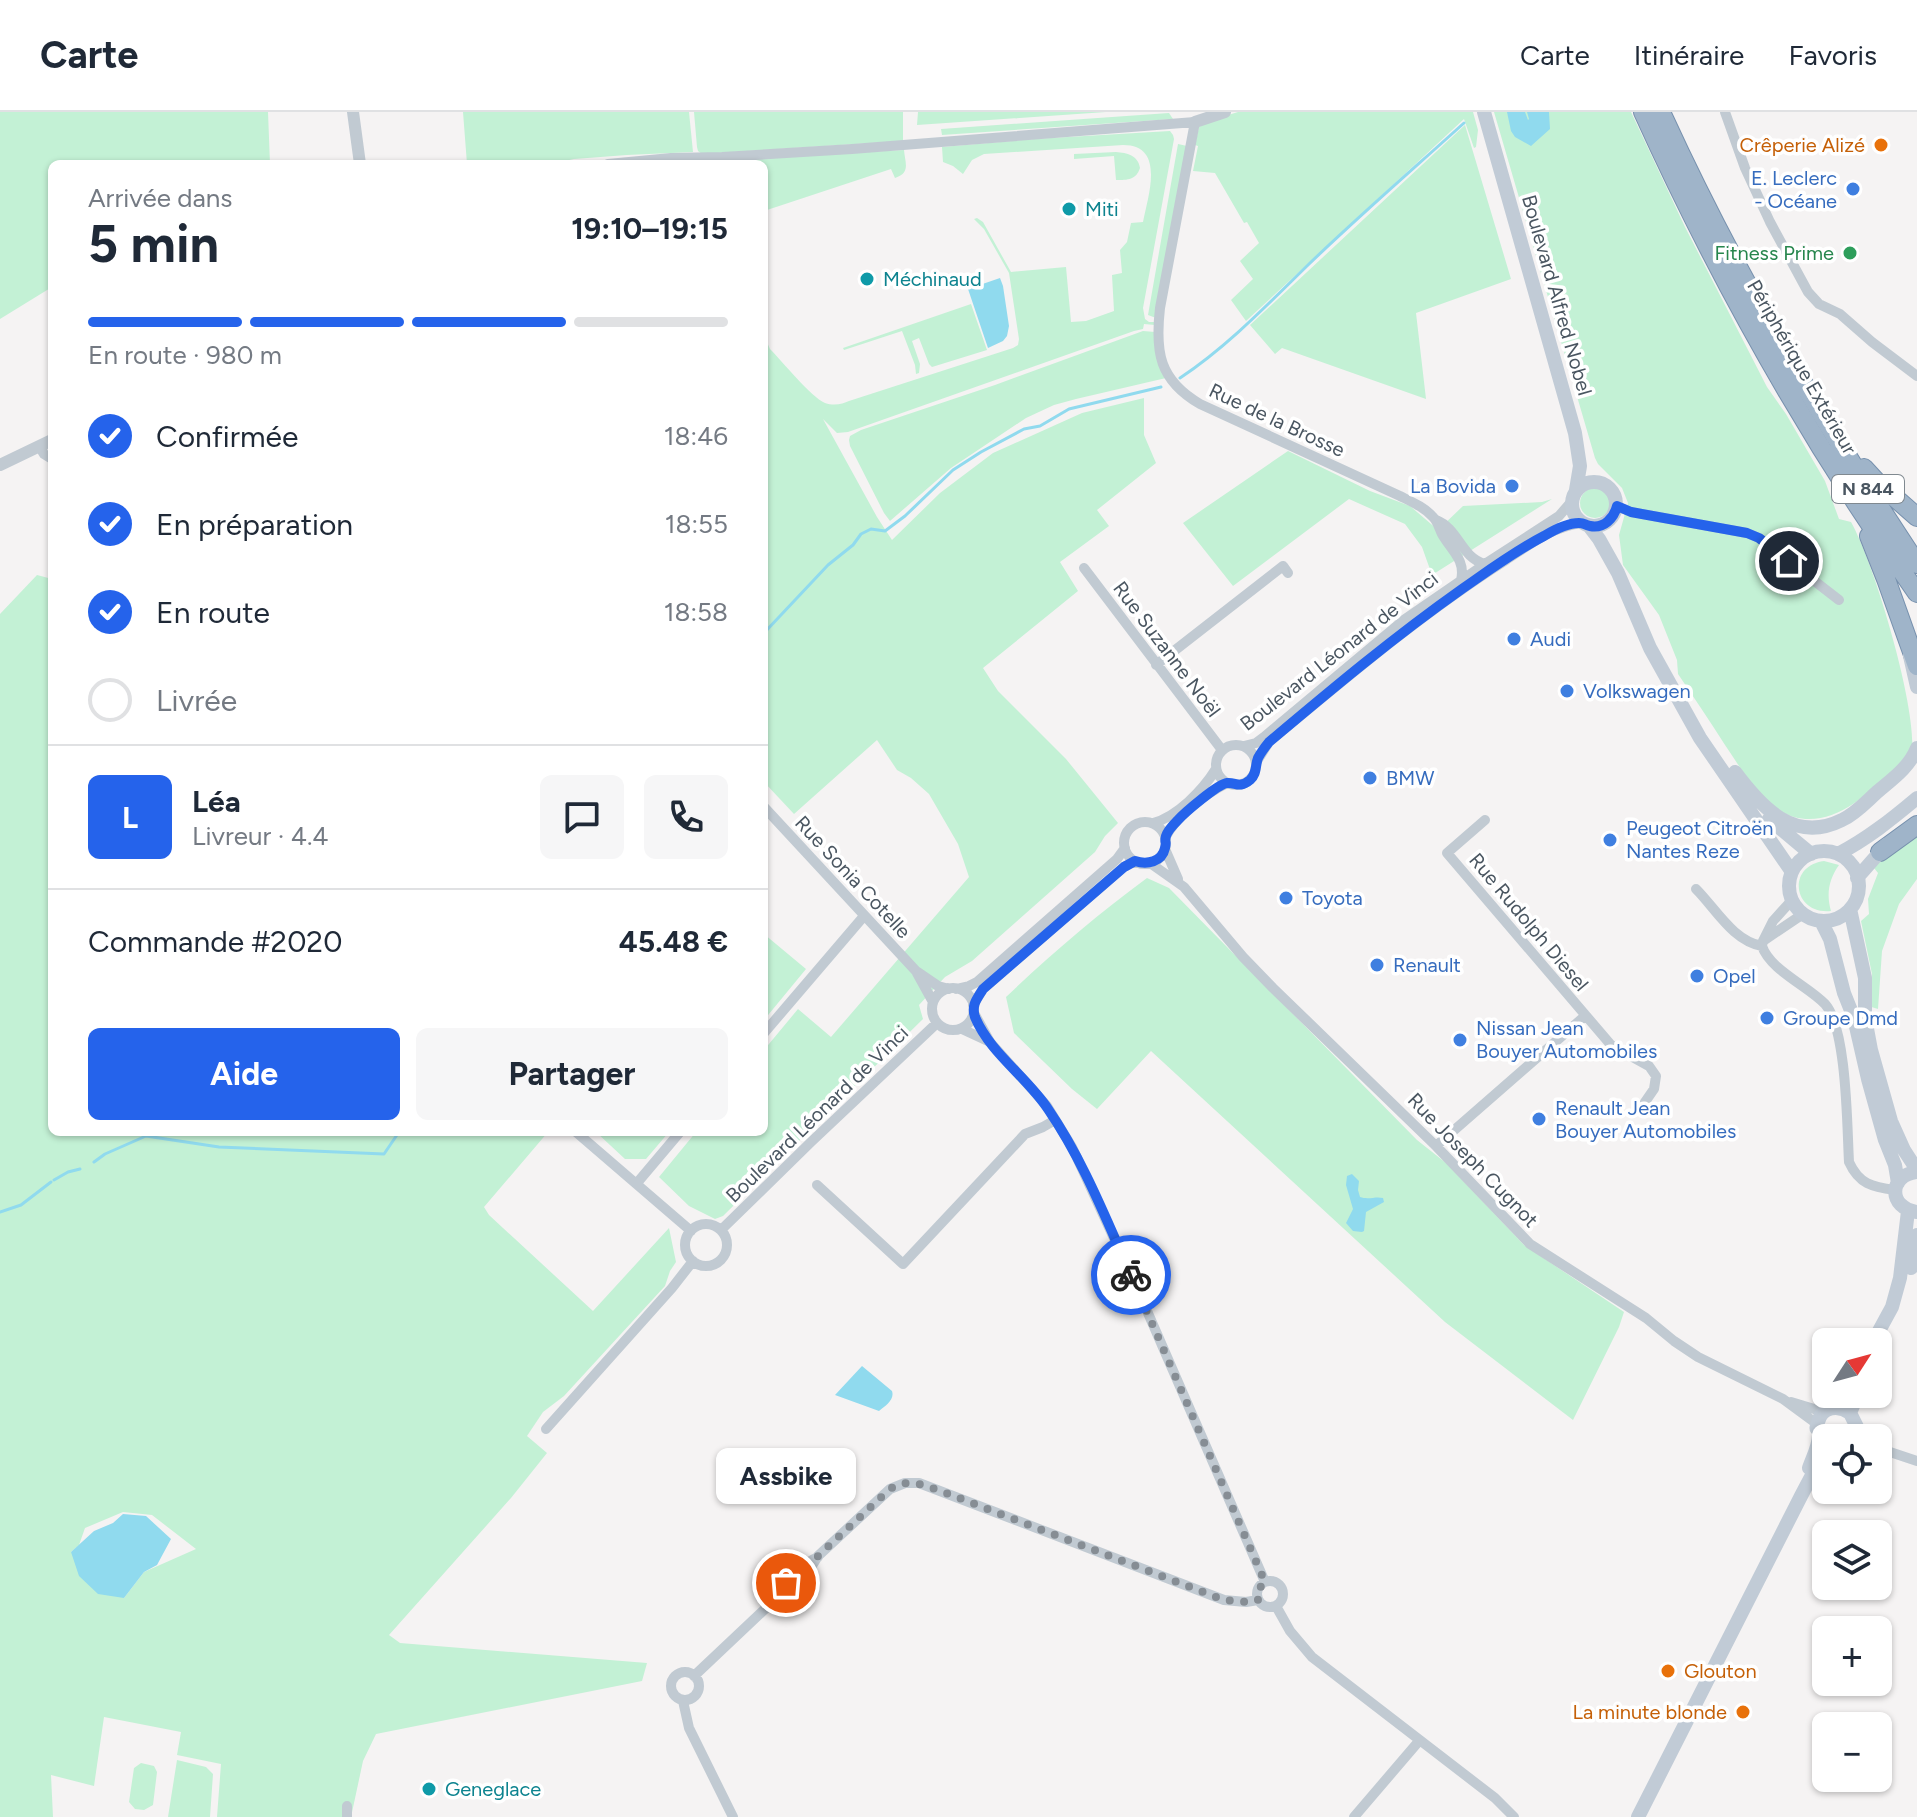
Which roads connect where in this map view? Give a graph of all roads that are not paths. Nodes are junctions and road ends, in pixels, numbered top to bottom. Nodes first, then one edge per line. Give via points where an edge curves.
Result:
1 (353, 112) edge
2 (1225, 112) edge
3 (1484, 112) edge
4 (1643, 112) edge
5 (1661, 112) edge
6 (1725, 112) edge
7 (1195, 122) junction
8 (359, 160) edge
9 (650, 160) edge
10 (1917, 376) edge
11 (1822, 412) junction
12 (1575, 433) junction
13 (48, 442) edge
14 (39, 446) junction
15 (48, 456) edge
16 (0, 465) edge
17 (1601, 483) junction
18 (1574, 496) junction
19 (1617, 506) junction
20 (1917, 517) edge
21 (1866, 518) junction
22 (1436, 520) junction
23 (1608, 521) junction
24 (1585, 524) junction
25 (1485, 564) junction
26 (1917, 564) edge
27 (1084, 568) dead end
28 (1288, 573) dead end
29 (1618, 573) junction
30 (1461, 580) junction
31 (1917, 593) edge
32 (1839, 600) dead end
33 (1907, 640) junction
34 (1156, 665) junction
35 (1917, 666) edge
36 (1668, 682) junction
37 (1917, 687) edge
38 (1693, 716) junction
39 (1244, 746) junction
40 (1917, 748) edge
41 (1222, 750) junction
42 (1257, 761) junction
43 (1216, 769) junction
44 (1227, 783) junction
45 (1917, 798) edge
46 (768, 811) edge
47 (1917, 817) edge
48 (1485, 820) dead end
49 (1153, 823) junction
50 (1917, 825) edge
51 (1165, 844) junction
52 (1125, 848) junction
53 (1880, 852) junction
54 (1811, 854) junction
55 (1838, 854) junction
56 (1135, 861) junction
57 (1150, 863) junction
58 (1792, 872) junction
59 (1857, 878) junction
60 (1184, 887) junction
61 (1696, 889) dead end
62 (1792, 900) junction
63 (1850, 909) junction
64 (1803, 914) junction
65 (864, 916) junction
66 (1821, 921) junction
67 (1762, 944) junction
68 (916, 971) junction
69 (953, 989) junction
70 (933, 1002) junction
71 (973, 1009) junction
72 (1585, 1016) junction
73 (937, 1023) junction
74 (768, 1028) edge
75 (962, 1029) junction
76 (990, 1042) junction
77 (1645, 1102) dead end
78 (1055, 1120) junction
79 (581, 1136) edge
80 (677, 1136) edge
81 (1436, 1146) junction
82 (1917, 1171) edge
83 (637, 1183) junction
84 (817, 1185) dead end
85 (1896, 1186) junction
86 (1912, 1212) edge
87 (721, 1230) junction
88 (691, 1231) junction
89 (1917, 1235) edge
90 (693, 1261) junction
91 (1881, 1328) edge
92 (1890, 1328) edge
93 (1845, 1410) joint
94 (1815, 1424) edge
95 (1823, 1424) edge
96 (1854, 1424) edge
97 (546, 1429) dead end
98 (1892, 1450) edge
99 (1892, 1452) edge
100 (1903, 1456) junction
101 (1812, 1459) edge
102 (1917, 1461) edge
103 (1812, 1475) edge
104 (1801, 1496) junction
105 (1265, 1582) junction
106 (1258, 1600) junction
107 (1276, 1606) junction
108 (694, 1676) junction
109 (683, 1701) junction
110 (1419, 1741) junction
111 (733, 1817) edge
112 (1354, 1817) edge
113 (1514, 1817) edge
114 (1638, 1817) edge

1 - 8 street
2 - 7 street
3 - 12 main road, Boulevard Alfred Nobel
4 - 21 highway, Périphérique Extérieur / N 844 via 1732,292
5 - 11 highway, N 844 via 1746,283
6 - 10 street via 1745,168 1808,292
7 - 9 street
7 - 22 street, Rue de la Brosse via 1160,308 1158,344 1170,379 1200,404 1400,496
11 - 20 highway via 1876,481
11 - 26 highway, N 844
12 - 17 main road
12 - 18 main road, Boulevard Alfred Nobel via 1581,471
13 - 14 street
14 - 15 street
14 - 16 street
17 - 18 main road via 1588,483
17 - 19 main road via 1613,492
18 - 24 main road via 1574,513
18 - 25 street, Boulevard Léonard de Vinci via 1559,516
19 - 23 main road
19 - 32 street via 1759,538
21 - 31 highway, Périphérique Extérieur / N 844
21 - 33 highway
22 - 25 street, Rue de la Brosse via 1451,529 1474,560
22 - 30 street, Rue de la Brosse via 1461,562
23 - 24 main road via 1595,527
23 - 29 main road
24 - 29 main road
24 - 42 street, Boulevard Léonard de Vinci via 1541,537 1410,626 1269,742
25 - 30 street, Boulevard Léonard de Vinci
27 - 34 street, Rue Suzanne Noël
28 - 34 street via 1283,566
29 - 36 main road
30 - 39 street, Boulevard Léonard de Vinci via 1405,619 1264,737
33 - 35 highway
33 - 37 main road
34 - 41 street, Rue Suzanne Noël
36 - 38 main road
36 - 58 main road
38 - 40 main road via 1760,803 1796,825 1821,826 1843,819 1897,775
38 - 54 main road via 1758,808
39 - 41 street
39 - 42 street
41 - 43 street
42 - 44 street via 1248,782
43 - 44 street
43 - 49 street via 1207,784 1164,820
44 - 51 street via 1177,820
45 - 55 main road
46 - 65 street, Rue Sonia Cotelle
47 - 53 main road
48 - 72 street, Rue Rudolph Diesel via 1447,853
49 - 51 street via 1162,830
49 - 52 street via 1132,826
50 - 53 highway
51 - 57 street
51 - 60 street, Rue Joseph Cugnot
52 - 56 street
52 - 69 street via 977,982
53 - 59 main road
54 - 55 main road
54 - 58 main road
55 - 59 main road
56 - 57 street
56 - 71 street via 983,989
57 - 60 street, Rue Joseph Cugnot
58 - 62 main road
59 - 63 main road
60 - 81 street, Rue Joseph Cugnot via 1273,988
61 - 67 street via 1739,935 1751,944
62 - 64 main road
62 - 67 street
63 - 66 main road
63 - 82 main road via 1865,978 1871,1050 1891,1121
64 - 66 main road
64 - 67 street
65 - 68 street, Rue Sonia Cotelle
65 - 74 street
66 - 85 main road via 1854,1018 1895,1165
67 - 85 street via 1768,958 1823,1002 1833,1018 1854,1172 1870,1185
68 - 69 street
68 - 70 street
69 - 70 street
69 - 71 street via 967,994
70 - 73 street
71 - 75 street
71 - 76 street
72 - 77 street, Rue Rudolph Diesel via 1611,1045 1649,1066 1656,1076
72 - 81 street, Rue Rudolph Diesel
73 - 75 street via 949,1030
73 - 87 street, Boulevard Léonard de Vinci
75 - 76 street
76 - 78 street
78 - 84 street via 1025,1134 903,1264
78 - 105 street via 1111,1230
79 - 83 street
80 - 83 street
81 - 94 street, Rue Joseph Cugnot via 1541,1252 1698,1357 1783,1399
82 - 85 main road
83 - 88 street
85 - 86 main road via 1899,1204
86 - 91 main road via 1900,1278
87 - 88 street, Boulevard Léonard de Vinci via 703,1224
87 - 90 street, Boulevard Léonard de Vinci via 727,1252 720,1262 709,1266
88 - 90 street via 685,1246
89 - 92 main road via 1903,1299
90 - 97 street
93 - 95 main road via 1829,1409
93 - 96 main road
98 - 100 street
99 - 100 street
100 - 102 street
101 - 104 main road
103 - 104 main road
104 - 114 main road
105 - 106 street via 1257,1591
105 - 107 street via 1283,1591
106 - 107 street via 1266,1607
106 - 108 street via 1224,1600 919,1483 899,1484 796,1572 784,1591
107 - 110 street via 1312,1657
108 - 109 street via 698,1692
108 - 109 street via 682,1672 671,1681 672,1694
109 - 111 street via 689,1728
110 - 112 street
110 - 113 street

